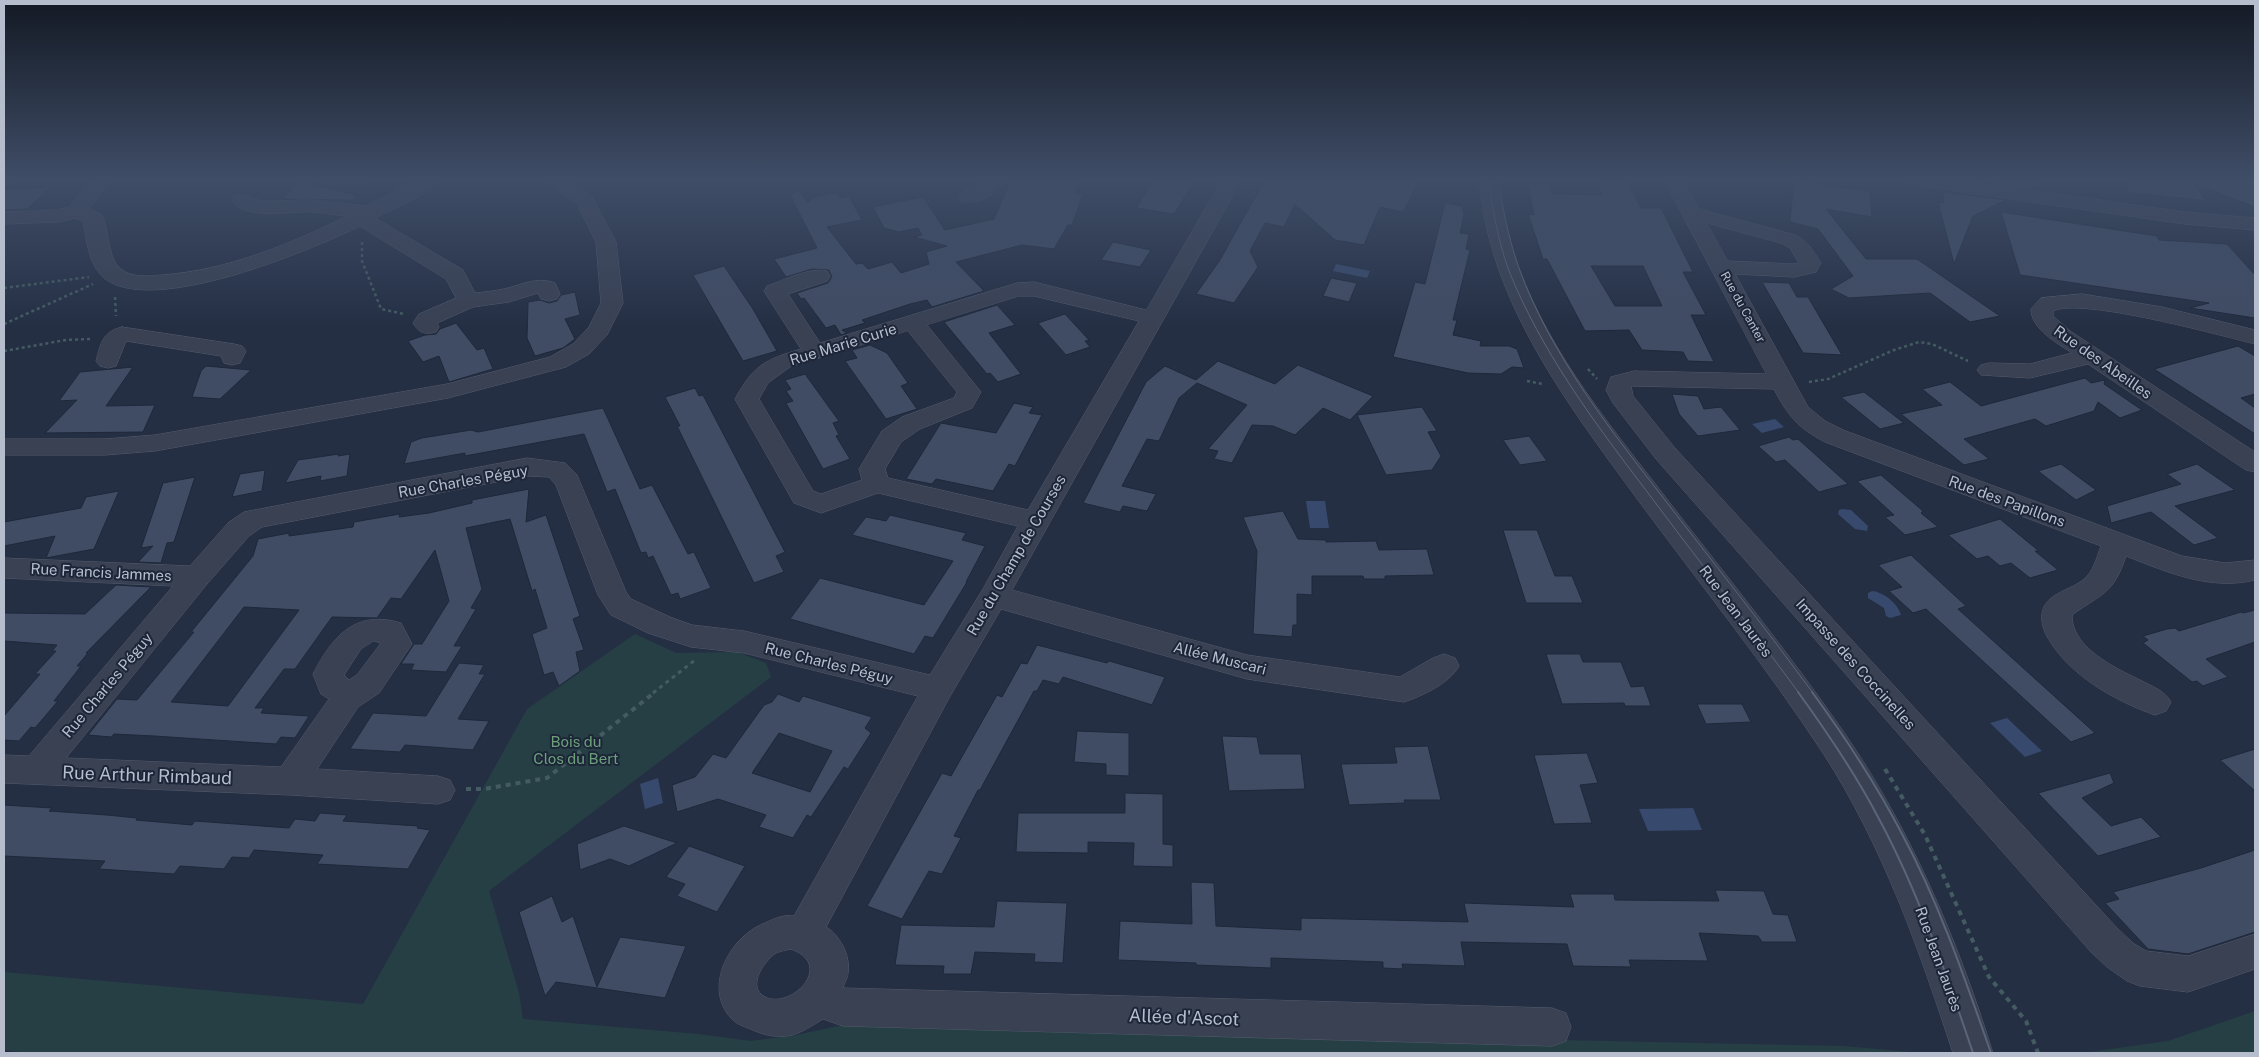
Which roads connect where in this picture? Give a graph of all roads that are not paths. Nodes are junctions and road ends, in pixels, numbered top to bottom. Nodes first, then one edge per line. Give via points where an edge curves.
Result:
1 (95, 228) edge
2 (339, 228) edge
3 (385, 228) edge
4 (599, 228) edge
5 (1204, 228) edge
6 (1496, 228) edge
7 (1700, 228) edge
8 (1747, 228) edge
9 (1721, 267) junction
10 (819, 276) dead end
11 (549, 294) dead end
12 (468, 301) junction
13 (1152, 318) junction
14 (427, 324) road end
15 (914, 324) junction
16 (2255, 336) edge
17 (815, 353) junction
18 (2090, 356) junction
19 (232, 358) dead end
20 (108, 361) dead end
21 (1989, 370) road end
22 (1784, 382) junction
23 (4, 447) edge
24 (2255, 464) edge
25 (877, 484) junction
26 (1035, 521) junction
27 (2116, 542) junction
28 (4, 568) edge
29 (2255, 570) edge
30 (198, 577) junction
31 (994, 596) junction
32 (1444, 666) dead end
33 (938, 689) junction
34 (347, 698) dead end
35 (2155, 702) dead end
36 (20, 770) edge
37 (290, 781) junction
38 (438, 790) road end
39 (805, 934) junction
40 (2255, 952) edge
41 (817, 999) junction
42 (1552, 1027) dead end
43 (1973, 1053) edge

1 - 2 street via 106,268 129,281 151,282 184,280 266,260
3 - 12 street via 455,275
4 - 23 street via 606,242 612,303 599,330 581,349 558,362 448,391 155,443 105,447
5 - 13 street, Rue du Champ de Courses
6 - 43 street, Rue Jean Jaurès via 1519,300 1585,409 1794,687 1857,780 1916,896 1944,964
7 - 9 street, Rue du Canter
8 - 9 street via 1798,244 1810,263 1808,267 1794,271
9 - 22 street, Rue du Canter
10 - 17 street via 775,291
11 - 12 street via 542,286
12 - 14 street
13 - 15 street, Rue Marie Curie via 1034,289 1017,290
13 - 26 street, Rue du Champ de Courses
15 - 17 street, Rue Marie Curie
15 - 25 street via 969,392 963,403 911,423 891,438 872,470
16 - 18 street, Rue des Abeilles via 2162,314 2082,301 2049,303 2042,309 2042,318
17 - 25 street, Rue Marie Curie via 782,362 758,379 747,399 803,497 822,504
18 - 21 street via 2030,371
18 - 24 street, Rue des Abeilles
19 - 20 street via 234,352 222,349 122,334 113,340
22 - 27 street, Rue des Papillons via 1798,411 1816,427 1834,436
22 - 40 street, Impasse des Coccinelles via 1634,378 1620,382 1618,390 1665,453 2120,955 2140,968 2188,974
25 - 26 street
26 - 31 street, Rue du Champ de Courses
27 - 29 street, Rue des Papillons via 2217,575
27 - 35 street via 2106,573 2093,588 2058,610 2057,628 2072,649 2101,673
28 - 30 street, Rue Francis Jammes
30 - 33 street, Rue Charles Péguy via 239,530 254,519 527,467 556,470 568,481 613,595 621,607 691,636 720,638
30 - 36 street, Rue Charles Péguy
31 - 32 street, Allée Muscari via 1248,667 1404,690
31 - 33 street, Rue du Champ de Courses
33 - 39 street, Rue du Champ de Courses
34 - 37 street
36 - 37 street, Rue Arthur Rimbaud
37 - 38 street, Rue Arthur Rimbaud
39 - 41 street via 817,940 830,960 826,987
39 - 41 street via 791,932 761,943 742,967 738,982 740,996 747,1008 758,1016 773,1019 797,1014
41 - 42 street, Allée d'Ascot via 843,1007

